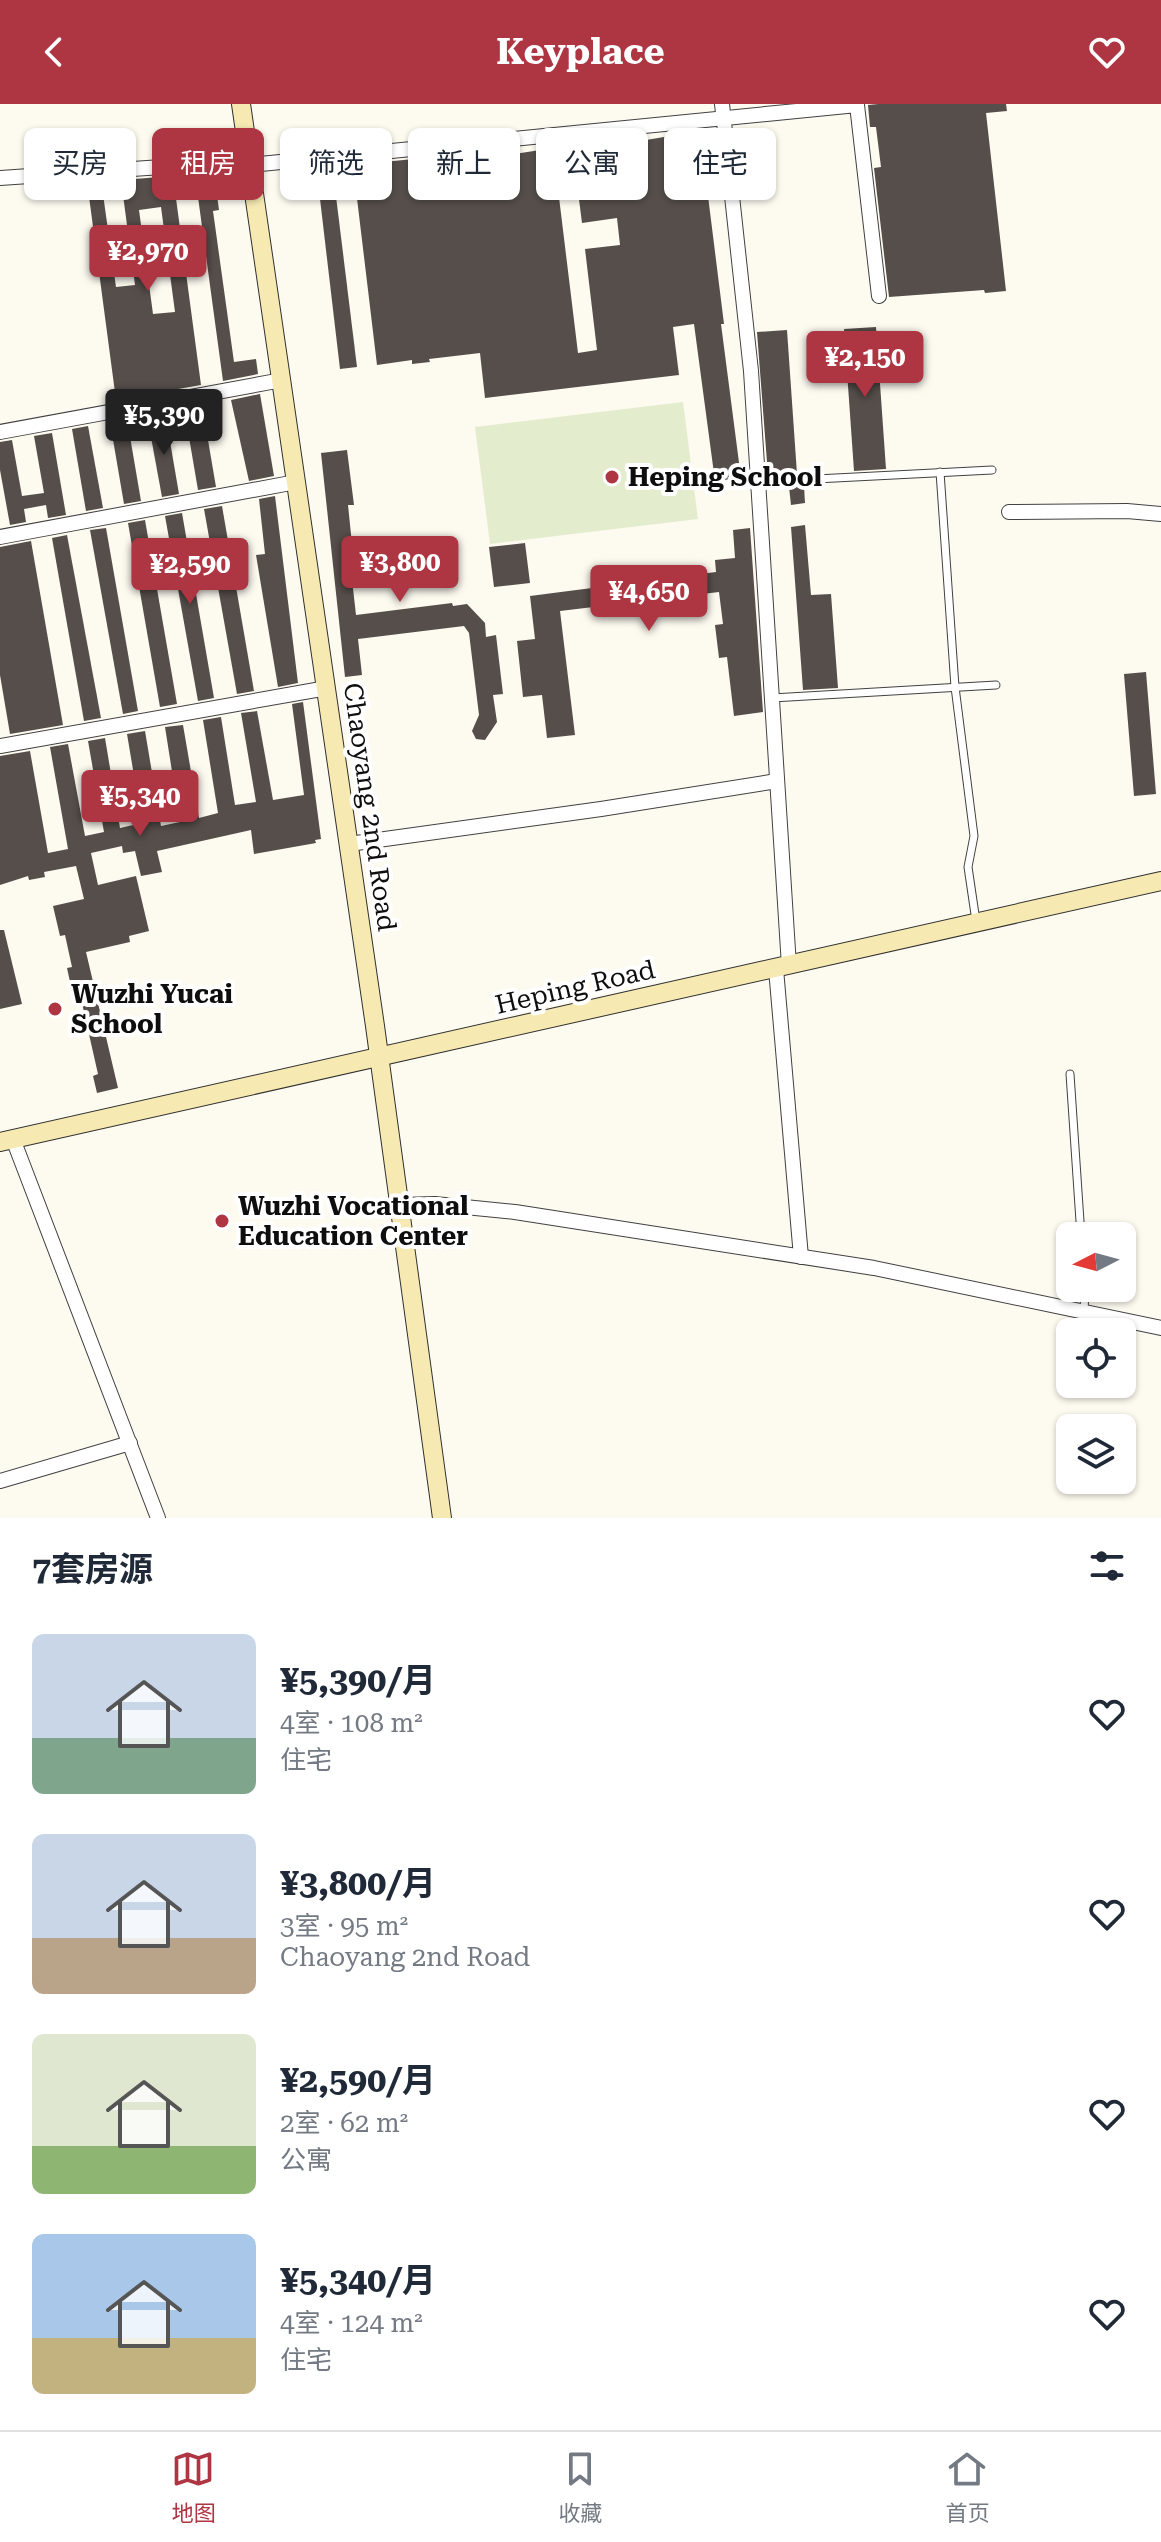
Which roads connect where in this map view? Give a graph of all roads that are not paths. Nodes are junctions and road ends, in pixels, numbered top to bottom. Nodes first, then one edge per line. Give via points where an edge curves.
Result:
1 (241, 104) edge
2 (722, 112) edge
3 (245, 128) edge
4 (264, 161) edge
5 (152, 169) edge
6 (0, 178) edge
7 (255, 200) edge
8 (879, 296) dead end
9 (282, 380) junction
10 (0, 432) edge
11 (992, 470) dead end
12 (940, 472) junction
13 (296, 482) junction
14 (759, 482) junction
15 (1009, 512) dead end
16 (1161, 514) edge
17 (0, 537) edge
18 (996, 685) dead end
19 (955, 687) junction
20 (327, 688) junction
21 (772, 698) junction
22 (0, 746) edge
23 (777, 781) junction
24 (349, 844) junction
25 (1161, 881) edge
26 (976, 923) junction
27 (782, 968) junction
28 (380, 1058) junction
29 (1070, 1074) dead end
30 (6, 1140) edge
31 (400, 1205) junction
32 (1080, 1222) edge
33 (801, 1257) junction
34 (1084, 1302) edge
35 (1084, 1312) junction
36 (1161, 1328) edge
37 (130, 1443) junction
38 (0, 1481) edge
39 (158, 1518) edge
40 (442, 1518) edge

1 - 3 street, Chaoyang 2nd Road
2 - 4 street
2 - 8 street via 857,105
2 - 14 street
5 - 6 street
7 - 9 street, Chaoyang 2nd Road
9 - 10 street
9 - 13 street, Chaoyang 2nd Road
11 - 12 lane
12 - 14 lane
12 - 19 lane
13 - 17 street
13 - 20 street, Chaoyang 2nd Road
14 - 21 street
15 - 16 street
18 - 19 lane
19 - 21 lane
19 - 26 lane via 974,836 968,867
20 - 22 street
20 - 24 street, Chaoyang 2nd Road
21 - 23 street
23 - 24 street
23 - 27 street
24 - 28 street, Chaoyang 2nd Road
25 - 26 street, Heping Road
26 - 27 street, Heping Road
27 - 28 street, Heping Road
27 - 33 street
28 - 30 street, Heping Road
28 - 31 street, Chaoyang 2nd Road
29 - 32 lane
30 - 37 street
31 - 33 street via 515,1212
31 - 40 street, Chaoyang 2nd Road
33 - 35 street
34 - 35 lane
35 - 36 street
37 - 38 street
37 - 39 street

